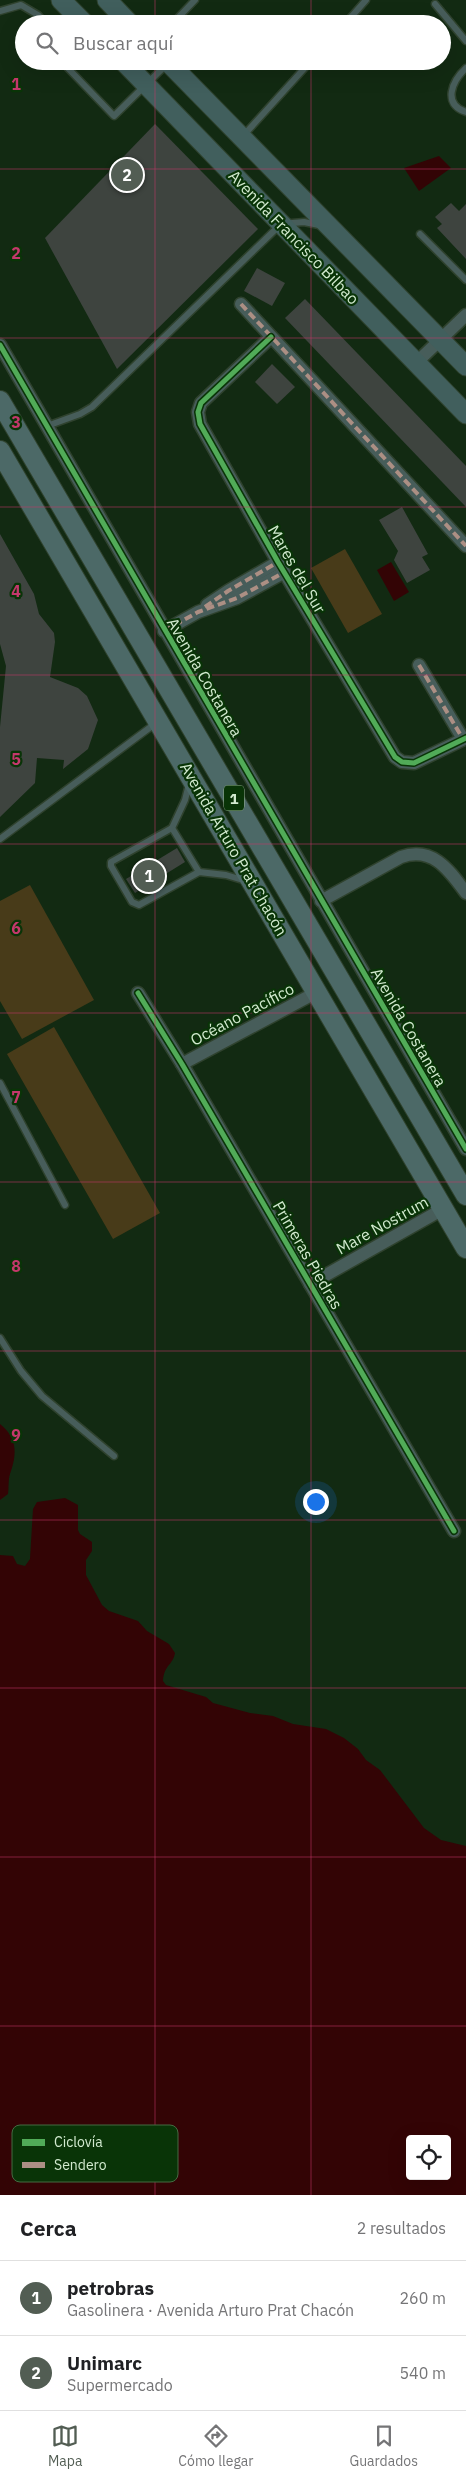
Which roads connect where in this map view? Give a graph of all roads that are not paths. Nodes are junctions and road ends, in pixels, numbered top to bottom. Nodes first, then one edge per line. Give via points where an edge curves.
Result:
1 (61, 0) edge
2 (107, 0) edge
3 (196, 0) edge
4 (366, 0) edge
5 (435, 4) dead end
6 (0, 11) edge
7 (38, 15) edge
8 (76, 15) edge
9 (121, 15) edge
10 (181, 15) edge
11 (353, 15) edge
12 (444, 15) edge
13 (451, 23) edge
14 (466, 41) edge
15 (466, 68) edge
16 (70, 70) edge
17 (132, 70) edge
18 (160, 70) edge
19 (176, 70) edge
20 (303, 70) edge
21 (146, 84) junction
22 (466, 112) edge
23 (242, 137) junction
24 (281, 224) junction
25 (334, 231) junction
26 (420, 234) dead end
27 (466, 280) edge
28 (241, 304) dead end
29 (466, 315) edge
30 (271, 337) junction
31 (441, 339) junction
32 (0, 345) edge
33 (416, 362) junction
34 (466, 366) edge
35 (0, 401) edge
36 (466, 414) edge
37 (47, 426) junction
38 (0, 451) edge
39 (466, 546) edge
40 (280, 567) junction
41 (164, 631) junction
42 (419, 665) dead end
43 (159, 721) junction
44 (464, 738) edge
45 (191, 778) junction
46 (172, 828) junction
47 (0, 839) edge
48 (199, 872) junction
49 (254, 884) junction
50 (466, 893) edge
51 (321, 901) junction
52 (317, 992) junction
53 (138, 993) dead end
54 (182, 1064) junction
55 (0, 1082) edge
56 (466, 1150) edge
57 (466, 1195) edge
58 (65, 1205) dead end
59 (443, 1209) junction
60 (466, 1248) edge
61 (310, 1284) junction
62 (0, 1338) edge
63 (114, 1456) dead end
64 (454, 1531) dead end

1 - 8 main road
2 - 9 main road
3 - 10 lane
4 - 11 lane
5 - 12 lane
6 - 7 lane via 21,5
13 - 14 lane
15 - 22 lane via 456,77 451,89 454,103
16 - 21 lane via 114,116
17 - 21 main road, Avenida Francisco Bilbao
18 - 21 lane
19 - 23 main road, Avenida Francisco Bilbao
20 - 23 lane
21 - 24 main road, Avenida Francisco Bilbao
23 - 25 main road, Avenida Francisco Bilbao
24 - 25 lane via 314,223
24 - 33 main road, Avenida Francisco Bilbao
24 - 37 lane via 92,407
25 - 31 main road, Avenida Francisco Bilbao
26 - 27 lane
28 - 30 street
29 - 31 street
30 - 39 street
30 - 40 street, Mares del Sur via 201,403 198,412 200,424
31 - 33 street
31 - 34 main road, Avenida Francisco Bilbao
32 - 37 street, Avenida Costanera
33 - 36 main road, Avenida Francisco Bilbao
35 - 57 main road, Avenida Arturo Prat Chacón / 1
37 - 41 street, Avenida Costanera
38 - 43 main road, Avenida Arturo Prat Chacón / 1
40 - 41 street, Mares del Sur via 228,590
40 - 44 street, Mares del Sur via 395,757 402,762 414,763
41 - 51 street, Avenida Costanera
42 - 44 street, Mares del Sur
43 - 45 main road, Avenida Arturo Prat Chacón / 1
43 - 47 lane
45 - 46 lane
45 - 49 main road, Avenida Arturo Prat Chacón / 1
46 - 48 lane
46 - 48 lane via 111,862 132,902 139,905
48 - 49 lane via 226,875
49 - 52 main road, Avenida Arturo Prat Chacón / 1
50 - 51 street via 439,860 416,853 401,856
51 - 56 street, Avenida Costanera
52 - 54 street, Océano Pacífico
52 - 59 main road, Avenida Arturo Prat Chacón / 1
53 - 54 street, Primeras Piedras
54 - 61 street, Primeras Piedras
55 - 58 lane
59 - 60 main road, Avenida Arturo Prat Chacón / 1
59 - 61 street, Mare Nostrum
61 - 64 street, Primeras Piedras
62 - 63 lane via 42,1396

